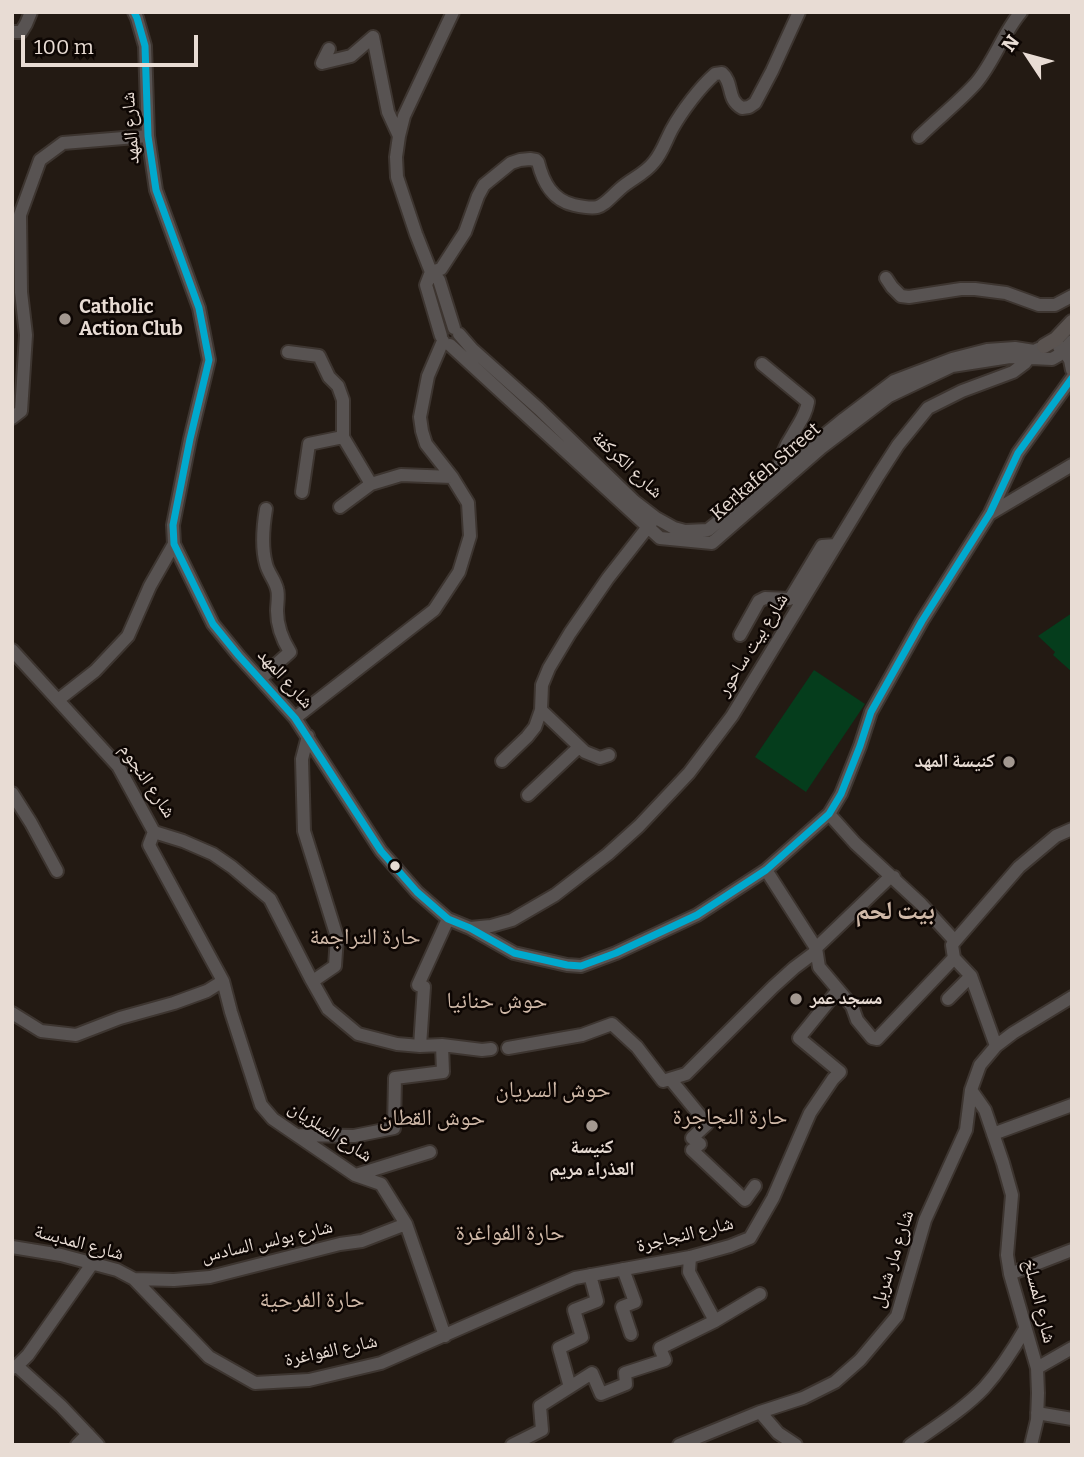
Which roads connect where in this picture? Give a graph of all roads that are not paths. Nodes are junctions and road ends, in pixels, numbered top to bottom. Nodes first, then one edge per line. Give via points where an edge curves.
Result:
1 (31, 12) edge
2 (134, 12) edge
3 (453, 12) edge
4 (799, 12) edge
5 (1021, 12) edge
6 (12, 32) edge
7 (330, 49) dead end
8 (148, 136) junction
9 (399, 136) junction
10 (919, 137) dead end
11 (431, 272) junction
12 (886, 278) dead end
13 (1072, 296) edge
14 (1072, 322) edge
15 (457, 331) junction
16 (445, 340) junction
17 (1068, 346) edge
18 (288, 352) dead end
19 (1036, 352) junction
20 (762, 364) dead end
21 (1072, 370) edge
22 (1072, 378) edge
23 (12, 418) edge
24 (343, 437) junction
25 (1072, 465) edge
26 (452, 477) junction
27 (780, 477) junction
28 (371, 484) junction
29 (302, 492) dead end
30 (340, 507) dead end
31 (266, 509) dead end
32 (628, 509) junction
33 (990, 513) junction
34 (652, 523) junction
35 (660, 538) junction
36 (174, 544) junction
37 (836, 545) junction
38 (625, 558) junction
39 (740, 635) dead end
40 (12, 650) edge
41 (260, 679) junction
42 (58, 700) junction
43 (541, 710) junction
44 (295, 718) junction
45 (308, 736) junction
46 (579, 747) junction
47 (609, 755) dead end
48 (502, 761) dead end
49 (12, 793) edge
50 (528, 795) dead end
51 (829, 814) junction
52 (1072, 829) edge
53 (155, 832) junction
54 (766, 870) junction
55 (57, 871) dead end
56 (894, 877) junction
57 (448, 919) junction
58 (470, 928) junction
59 (955, 940) junction
60 (816, 948) junction
61 (954, 958) junction
62 (971, 976) junction
63 (223, 981) junction
64 (313, 981) junction
65 (838, 990) junction
66 (1072, 997) edge
67 (948, 999) dead end
68 (12, 1013) edge
69 (442, 1045) junction
70 (420, 1046) junction
71 (996, 1046) junction
72 (508, 1048) dead end
73 (491, 1049) dead end
74 (667, 1081) junction
75 (971, 1090) junction
76 (1072, 1105) edge
77 (993, 1134) junction
78 (297, 1135) junction
79 (429, 1152) dead end
80 (355, 1175) junction
81 (755, 1186) dead end
82 (406, 1224) junction
83 (12, 1247) edge
84 (1072, 1250) edge
85 (690, 1257) junction
86 (92, 1264) junction
87 (623, 1269) junction
88 (607, 1271) joint
89 (1010, 1274) junction
90 (590, 1275) junction
91 (134, 1279) junction
92 (760, 1294) dead end
93 (715, 1321) junction
94 (1025, 1329) junction
95 (631, 1334) dead end
96 (445, 1336) junction
97 (1072, 1348) edge
98 (14, 1367) edge
99 (1037, 1368) junction
100 (570, 1387) junction
101 (760, 1412) junction
102 (1037, 1413) junction
103 (1072, 1419) edge
104 (731, 1424) junction
105 (88, 1434) junction
106 (77, 1445) edge
107 (98, 1445) edge
108 (512, 1445) edge
109 (679, 1445) edge
110 (698, 1445) edge
111 (796, 1445) edge
112 (909, 1445) edge
113 (1031, 1445) edge

1 - 6 street via 21,32
2 - 8 street, شارع المهد via 145,46
3 - 9 street, شارع الكركفة via 413,95
4 - 11 street via 755,103 739,107 726,76 715,74 679,117 654,163 592,209 567,204 551,194 536,160 511,163 481,189 465,232 441,269
5 - 10 street via 977,82
7 - 9 street via 322,63 351,56 373,37 388,112
8 - 23 street via 63,143 40,160 20,215 26,335 20,411
8 - 36 street, شارع المهد via 156,190 199,308 209,360 173,525
9 - 11 street, شارع الكركفة via 397,177
11 - 15 street, شارع الكركفة via 439,280
11 - 16 street via 426,285
12 - 13 street via 901,296 909,297 975,289 1055,305
14 - 19 main road
15 - 16 street via 457,341
15 - 34 street, شارع الكركفة
16 - 26 street via 428,376 420,416 426,444
16 - 32 street
17 - 19 street
17 - 19 street via 1052,359
17 - 21 street
18 - 24 street via 319,356 343,400
19 - 27 street, شارع الكركفة via 1015,348 987,351 894,381
19 - 37 street, شارع بيت ساحور via 1013,372 928,408 898,445
20 - 27 street via 808,402 805,416 781,456
22 - 33 street via 1018,453
24 - 28 street
24 - 29 street via 309,444
25 - 33 street
26 - 28 street via 401,475
26 - 44 street via 468,503 470,519 459,572 434,610
27 - 34 street, شارع الكركفة via 708,530 685,531
27 - 35 street, Kerkafeh Street via 712,543
28 - 30 street
31 - 41 street via 266,566 279,592 278,625 290,652
32 - 34 street
32 - 38 street via 633,534
33 - 51 street via 871,712
34 - 35 street
34 - 38 street
35 - 38 street
36 - 41 street, شارع المهد via 213,624
36 - 42 street via 128,636 95,671
37 - 39 street via 822,546 790,599 759,601
37 - 58 street, شارع بيت ساحور via 732,716 689,773 647,817 555,895 512,920
38 - 43 street via 558,652 542,685
40 - 42 street, شارع النجوم
41 - 44 street, شارع المهد
42 - 53 street, شارع النجوم via 118,766
43 - 46 street
43 - 48 street via 535,727
44 - 45 street, شارع المهد
45 - 57 street, شارع المهد via 381,851
45 - 64 street via 302,759 304,831 337,937 335,966
46 - 47 street via 600,758
46 - 50 street
49 - 55 street
51 - 54 street, شارع المهد
51 - 56 street
52 - 59 street via 1056,835 1019,867
53 - 63 street, شارع السلزيان via 149,845
53 - 64 street, شارع النجوم via 213,854 270,898
54 - 58 street, شارع المهد via 697,915 581,966 514,953
54 - 60 street
56 - 59 street
56 - 60 street
57 - 58 street, شارع المهد
57 - 70 street via 418,985 424,987
59 - 61 street
60 - 65 street via 819,967
60 - 74 street via 686,1074
61 - 62 street
61 - 65 street via 877,1039 857,1020
62 - 67 street
62 - 71 street
63 - 68 street via 174,1003 76,1035 41,1031
63 - 78 street, شارع السلزيان via 261,1105
64 - 70 street, شارع النجوم via 328,1009 358,1034
65 - 85 street, شارع النجاجرة via 800,1038 840,1072 810,1113 773,1198 750,1238
66 - 71 street, شارع مار شربل
69 - 70 street, شارع النجوم
69 - 73 street, شارع النجوم
69 - 78 street via 443,1072 395,1078 394,1128 354,1136
71 - 75 street, شارع مار شربل via 980,1065
72 - 74 street via 582,1035 612,1024
74 - 81 street via 707,1124 692,1138 700,1144 692,1150 745,1200
75 - 77 street, شارع المسلخ via 985,1110
75 - 101 street, شارع مار شربل via 967,1130 925,1220 898,1316 835,1382
76 - 77 street
77 - 89 street, شارع المسلخ via 1012,1195
78 - 80 street, شارع السلزيان
79 - 80 street
80 - 82 street, شارع السلزيان via 382,1184
82 - 91 street, شارع بولس السادس via 362,1241 209,1277
82 - 96 street
83 - 86 street, شارع المدبسة
84 - 89 street
85 - 87 street, شارع النجاجرة
85 - 93 street via 689,1272
86 - 91 street, شارع المدبسة
86 - 98 street via 28,1355
87 - 88 street, شارع النجاجرة
87 - 95 street via 635,1302 622,1307
88 - 90 street, شارع الفواغرة
89 - 94 street, شارع المسلخ
90 - 96 street, شارع الفواغرة via 545,1290
90 - 100 street via 597,1301 574,1310 582,1337 559,1348
91 - 96 street, شارع الفواغرة via 209,1357 255,1384 309,1380 381,1363
92 - 93 street
93 - 100 street via 660,1348 665,1360 625,1373 626,1384 601,1394 592,1373
94 - 99 street, شارع المسلخ
94 - 112 street via 984,1388
97 - 99 street
98 - 105 street
99 - 102 street, شارع المسلخ
100 - 108 street via 540,1406 541,1430
101 - 104 street, شارع مار شربل
101 - 111 street
102 - 103 street
102 - 113 street, شارع المسلخ
104 - 109 street, شارع مار شربل
104 - 110 street via 725,1432
105 - 106 street
105 - 107 street

